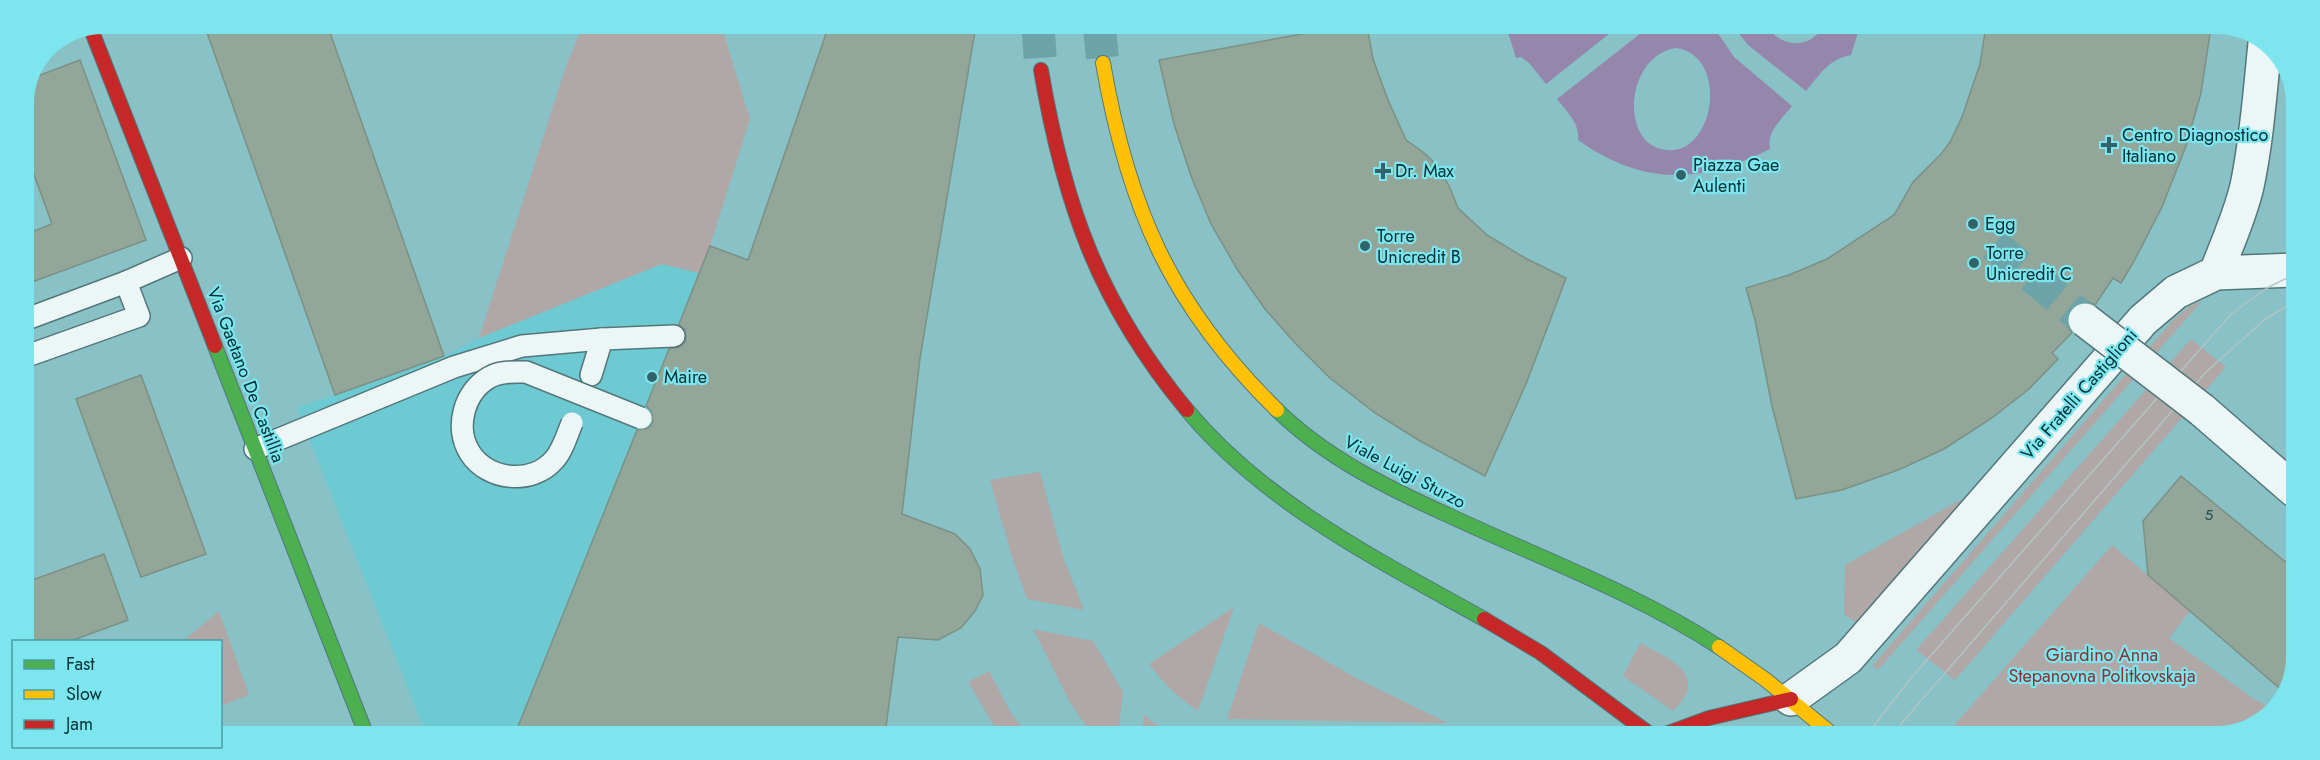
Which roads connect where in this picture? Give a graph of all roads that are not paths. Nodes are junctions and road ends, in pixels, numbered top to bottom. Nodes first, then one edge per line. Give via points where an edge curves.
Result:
1 (94, 35) edge
2 (2264, 54) edge
3 (1103, 63) tunnel mouth
4 (1041, 70) tunnel mouth
5 (181, 258) junction
6 (2285, 270) edge
7 (2217, 273) junction
8 (126, 282) junction
9 (34, 316) edge
10 (2085, 320) tunnel mouth
11 (674, 336) dead end
12 (602, 339) junction
13 (34, 353) edge
14 (591, 375) dead end
15 (641, 418) dead end
16 (572, 423) dead end
17 (255, 448) junction
18 (2286, 483) edge
19 (1791, 699) junction
20 (1746, 725) dead end
21 (363, 726) edge
22 (1641, 726) edge
23 (1687, 726) edge
24 (1822, 726) edge

1 - 5 main road, Via Gaetano De Castillia
2 - 7 street via 2247,186
3 - 19 main road, Viale Luigi Sturzo via 1120,152 1143,221 1159,253 1199,322 1281,415 1334,457 1365,475 1676,622 1742,662
4 - 22 main road via 1063,181 1099,277 1137,344 1196,420 1277,493 1375,558 1541,653
5 - 8 lane
5 - 17 main road, Via Gaetano De Castillia
6 - 7 street
7 - 19 street, Via Fratelli Castiglioni via 2176,292 2143,320 1848,658
8 - 9 lane
8 - 13 lane via 139,316
10 - 18 street, bridge via 2202,410
11 - 12 lane
12 - 14 lane
12 - 17 lane via 522,346 454,367
15 - 16 lane, bridge via 526,372 508,372 490,377 475,388 462,421 470,453 487,469 510,477 526,476 554,460
17 - 21 main road, Via Gaetano De Castillia
19 - 20 main road
19 - 23 main road
19 - 24 main road, Viale Luigi Sturzo

